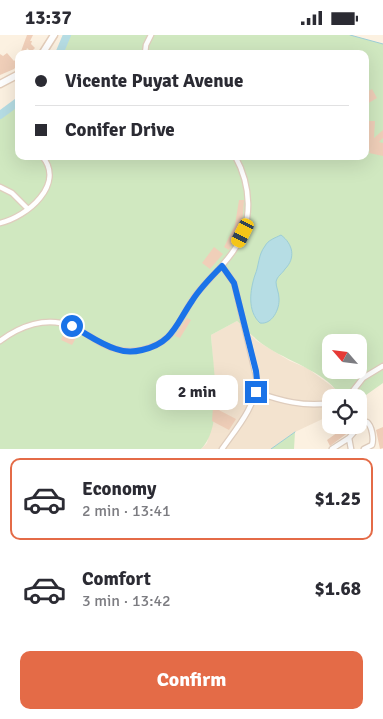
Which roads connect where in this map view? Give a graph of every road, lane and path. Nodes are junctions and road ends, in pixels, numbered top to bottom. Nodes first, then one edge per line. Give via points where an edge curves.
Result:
1 (54, 35) edge
2 (151, 35) edge
3 (45, 50) edge
4 (145, 50) edge
5 (15, 76) edge
6 (0, 84) edge
7 (45, 160) edge
8 (237, 160) edge
9 (0, 187) edge
10 (28, 209) junction
11 (0, 223) edge
12 (222, 266) junction
13 (0, 341) edge
14 (383, 366) edge
15 (355, 389) edge
16 (256, 392) junction
17 (322, 403) edge
18 (349, 438) junction
19 (222, 449) edge
20 (332, 449) edge
21 (351, 449) edge
22 (364, 449) edge

1 - 3 main road
2 - 4 street
5 - 6 main road
7 - 10 street via 50,171 49,183
8 - 12 street via 243,174 248,208 236,249
9 - 10 street via 12,193
10 - 11 street
12 - 13 street via 197,293 166,340 148,349 118,350 72,326 48,322 21,328
12 - 16 street via 234,283 240,302 256,371
14 - 15 street via 364,378
16 - 17 street via 284,402
16 - 19 street
18 - 20 street
18 - 21 street
18 - 22 street via 362,423 369,424 374,443

